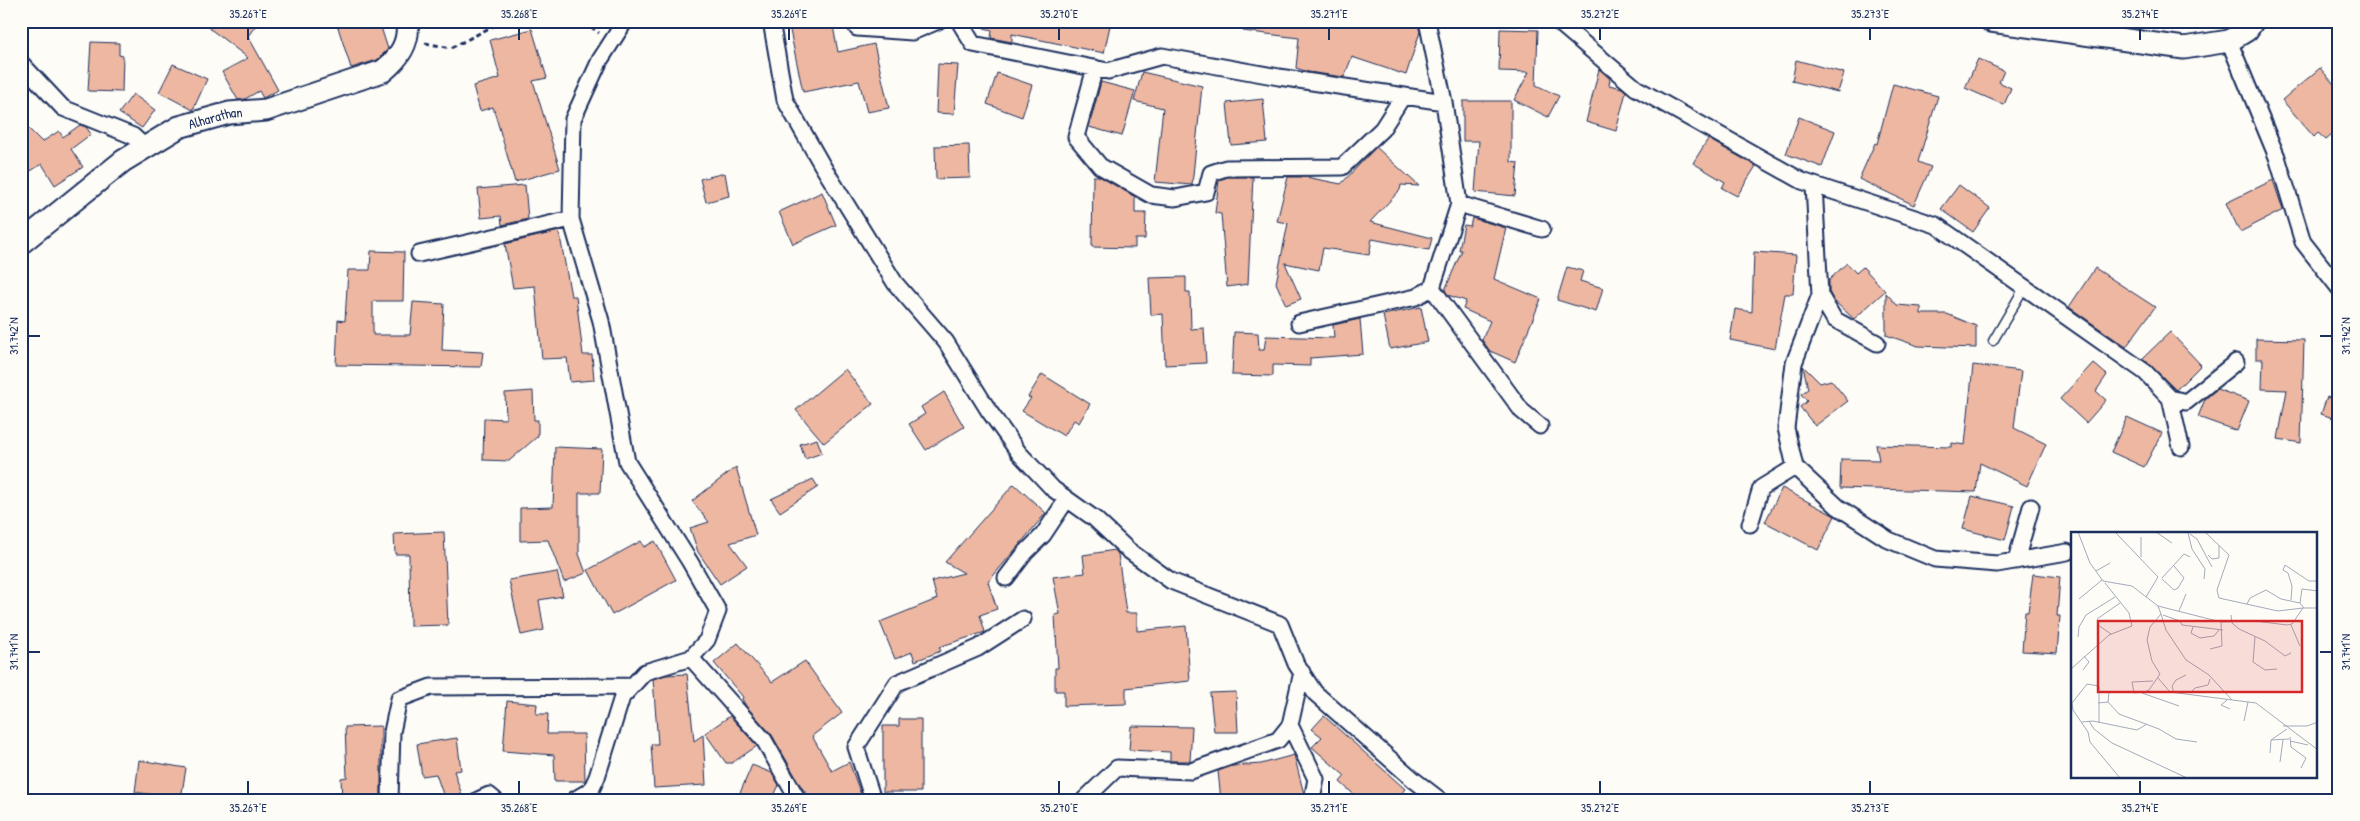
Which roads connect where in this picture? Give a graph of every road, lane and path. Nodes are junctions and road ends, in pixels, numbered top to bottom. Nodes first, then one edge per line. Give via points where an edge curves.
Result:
1 (502, 21) edge
2 (624, 21) edge
3 (771, 21) edge
4 (938, 21) edge
5 (959, 21) edge
6 (1427, 21) edge
7 (1556, 21) edge
8 (1991, 21) edge
9 (2253, 21) edge
10 (858, 28) dead end
11 (406, 31) edge
12 (2229, 41) junction
13 (21, 63) edge
14 (1094, 68) junction
15 (1403, 96) junction
16 (1444, 102) junction
17 (145, 147) junction
18 (1814, 185) junction
19 (1459, 204) junction
20 (571, 219) junction
21 (1542, 229) dead end
22 (21, 242) edge
23 (418, 254) dead end
24 (1432, 288) junction
25 (2024, 288) junction
26 (2339, 288) edge
27 (1820, 295) junction
28 (1299, 323) dead end
29 (1993, 341) dead end
30 (1877, 342) dead end
31 (2236, 362) dead end
32 (2170, 398) junction
33 (1540, 426) dead end
34 (2181, 447) dead end
35 (1795, 466) junction
36 (1067, 499) junction
37 (2031, 507) dead end
38 (1750, 524) dead end
39 (2068, 552) dead end
40 (2016, 561) junction
41 (1006, 578) dead end
42 (1023, 619) dead end
43 (691, 658) junction
44 (1302, 672) junction
45 (632, 686) junction
46 (1290, 725) junction
47 (390, 800) edge
48 (478, 800) edge
49 (495, 800) edge
50 (574, 800) edge
51 (798, 800) edge
52 (873, 800) edge
53 (1084, 800) edge
54 (1312, 800) edge
55 (1440, 800) edge

1 - 11 path via 451,48
2 - 20 street via 600,60 573,119
3 - 36 street via 784,100 894,283 946,342 1014,446 1053,489
4 - 10 street via 912,32
5 - 14 street via 973,44
6 - 16 street
7 - 18 street via 1636,88
8 - 12 street via 2184,48
9 - 12 street via 2247,30
11 - 17 street, Alharathan via 398,58 383,71 266,110 229,113 179,127
12 - 26 street via 2277,157 2303,242
13 - 17 street via 63,108 133,136
14 - 15 street via 1108,71 1162,56 1279,78
14 - 15 street via 1076,137 1100,166 1151,195 1175,198 1206,192 1211,173 1226,168 1342,167 1382,129
15 - 16 street
16 - 19 street
17 - 22 street, Alharathan
18 - 25 street via 1936,225
18 - 27 street
19 - 21 street
19 - 24 street
20 - 23 street
20 - 43 street via 601,321 627,462 718,611 708,640
24 - 28 street via 1416,297
24 - 33 street via 1522,410
25 - 29 lane
25 - 32 street via 2145,372
27 - 30 street via 1834,320
27 - 35 street via 1794,363 1786,428
31 - 32 street via 2186,402
32 - 34 street
35 - 38 street via 1761,488
35 - 40 street via 1838,507 1889,540 1935,558 1997,564
36 - 41 street via 1043,535 1025,552
36 - 44 street via 1171,581 1280,624
37 - 40 street
39 - 40 street
42 - 52 street via 978,648 898,684 856,747
43 - 45 street via 645,672
43 - 51 street via 764,740
44 - 46 street
44 - 55 street via 1315,693
45 - 47 street via 431,687 398,699 392,732
45 - 50 street via 622,697 598,777 591,790
46 - 53 street via 1278,740 1191,771 1117,768
46 - 54 street via 1316,779
48 - 49 street via 488,795

